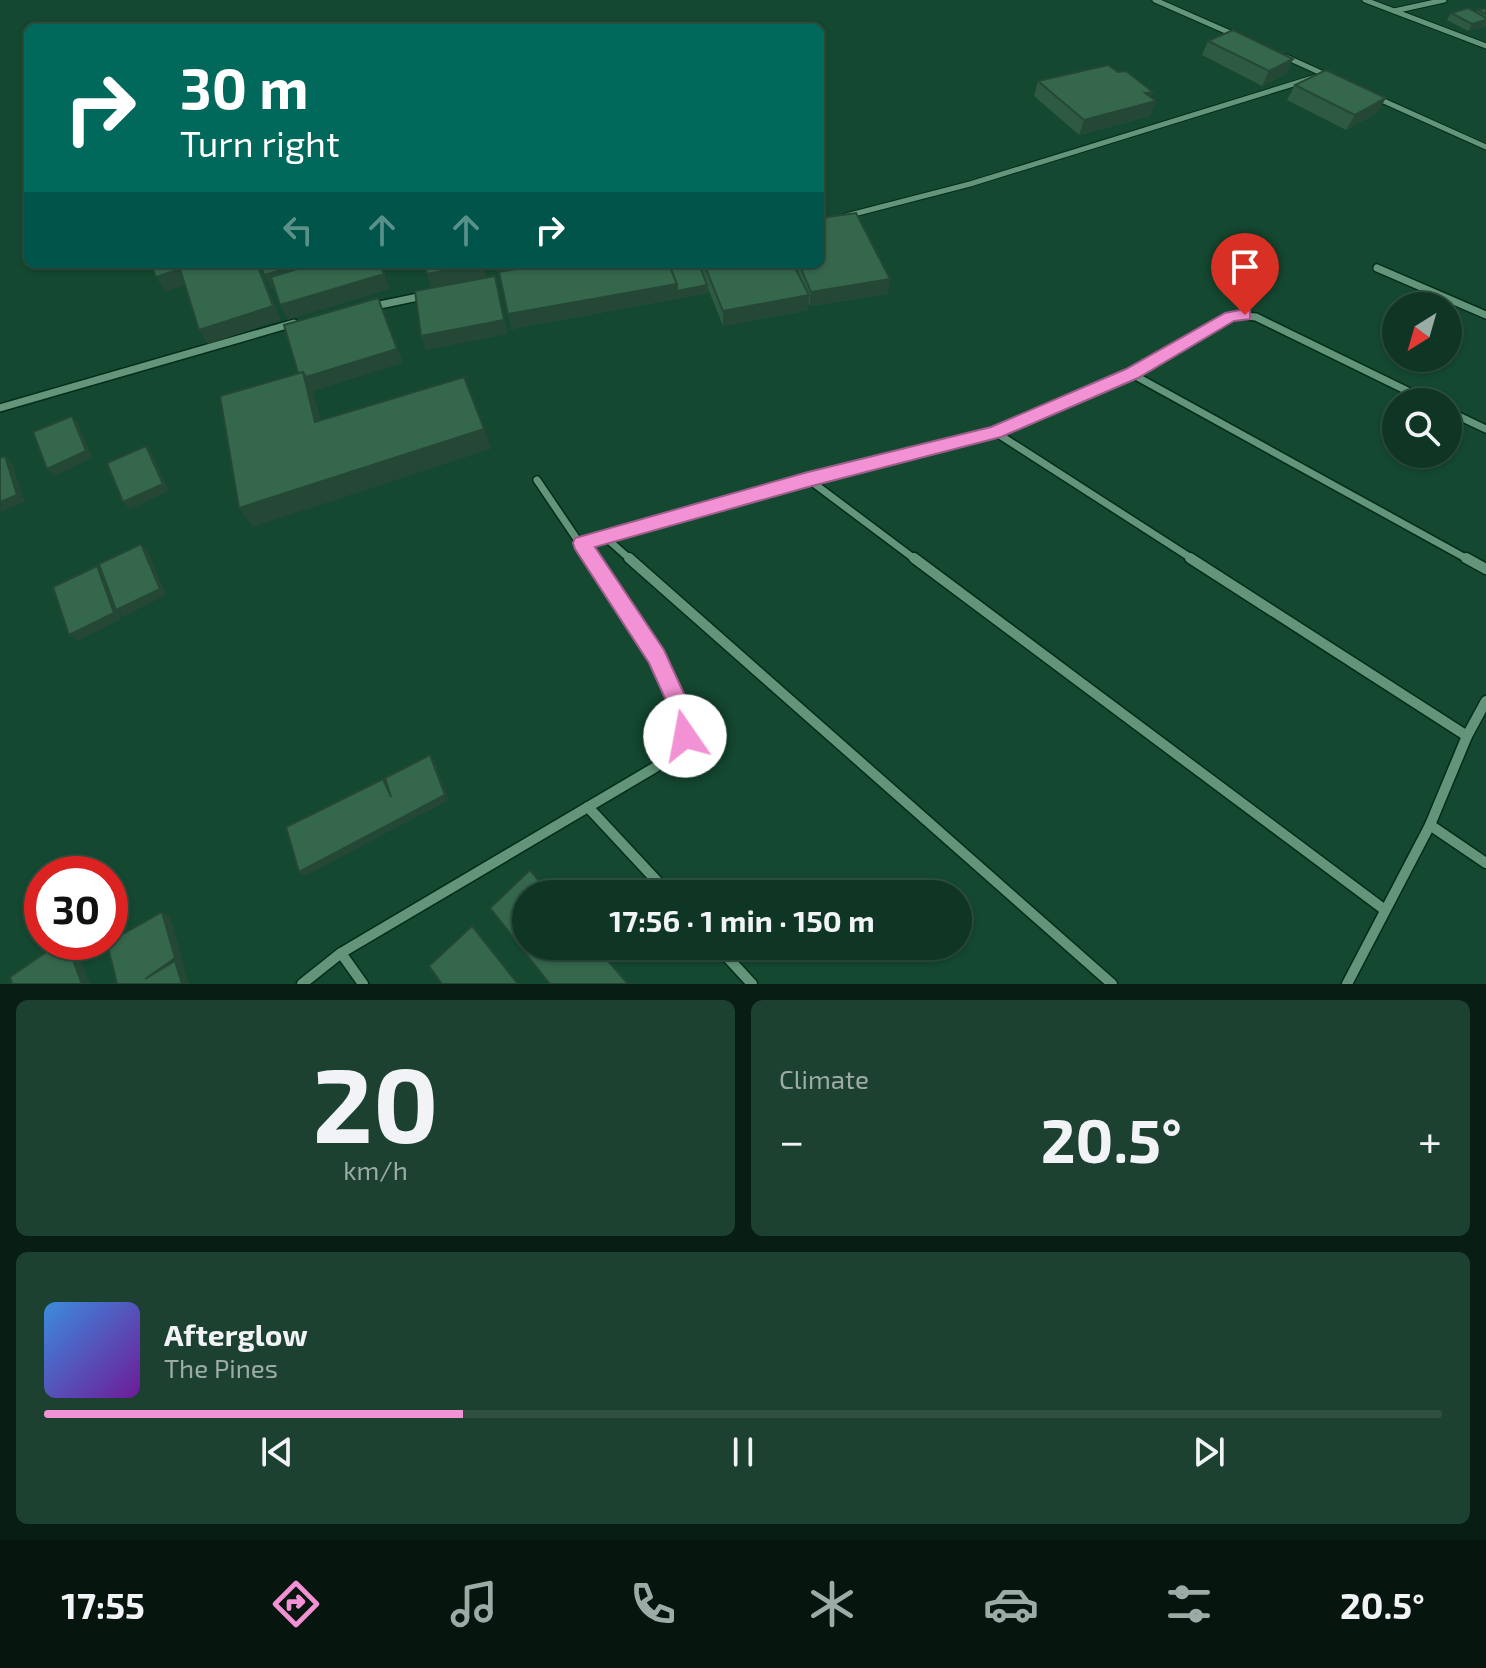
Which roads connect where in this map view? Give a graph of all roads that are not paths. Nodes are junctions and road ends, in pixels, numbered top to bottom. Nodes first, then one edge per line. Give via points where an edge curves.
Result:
1 (1155, 0) edge
2 (1365, 0) edge
3 (1444, 0) edge
4 (1394, 11) junction
5 (1243, 39) edge
6 (1486, 46) edge
7 (1283, 56) edge
8 (1324, 74) junction
9 (1337, 80) edge
10 (1364, 92) edge
11 (1486, 147) edge
12 (842, 217) edge
13 (1377, 268) dead end
14 (438, 293) edge
15 (363, 308) edge
16 (1486, 315) edge
17 (304, 321) edge
18 (1132, 374) junction
19 (1401, 388) edge
20 (0, 408) edge
21 (1462, 418) edge
22 (1486, 429) edge
23 (995, 432) junction
24 (808, 479) junction
25 (537, 480) dead end
26 (605, 537) junction
27 (582, 543) junction
28 (1486, 569) edge
29 (1486, 701) edge
30 (1467, 736) junction
31 (588, 807) junction
32 (1430, 825) junction
33 (1486, 863) edge
34 (656, 880) edge
35 (1385, 910) junction
36 (341, 953) junction
37 (730, 960) edge
38 (302, 984) edge
39 (363, 984) edge
40 (752, 984) edge
41 (1112, 984) edge
42 (1347, 984) edge

1 - 5 street
2 - 4 street
3 - 4 street
4 - 6 street
7 - 8 street
8 - 9 street
8 - 12 street via 970,184
10 - 11 street
13 - 16 street
14 - 15 street
17 - 20 street
18 - 19 street via 1230,317 1245,315
18 - 23 street
18 - 28 street
21 - 22 street
23 - 24 street
23 - 30 street
24 - 26 street
24 - 35 street
25 - 27 street
26 - 27 street
26 - 41 street
27 - 31 street via 657,656 685,720 685,736 669,757
29 - 30 street
30 - 32 street
31 - 34 street
31 - 36 street
32 - 33 street
32 - 35 street
35 - 42 street
36 - 38 street
36 - 39 street
37 - 40 street

